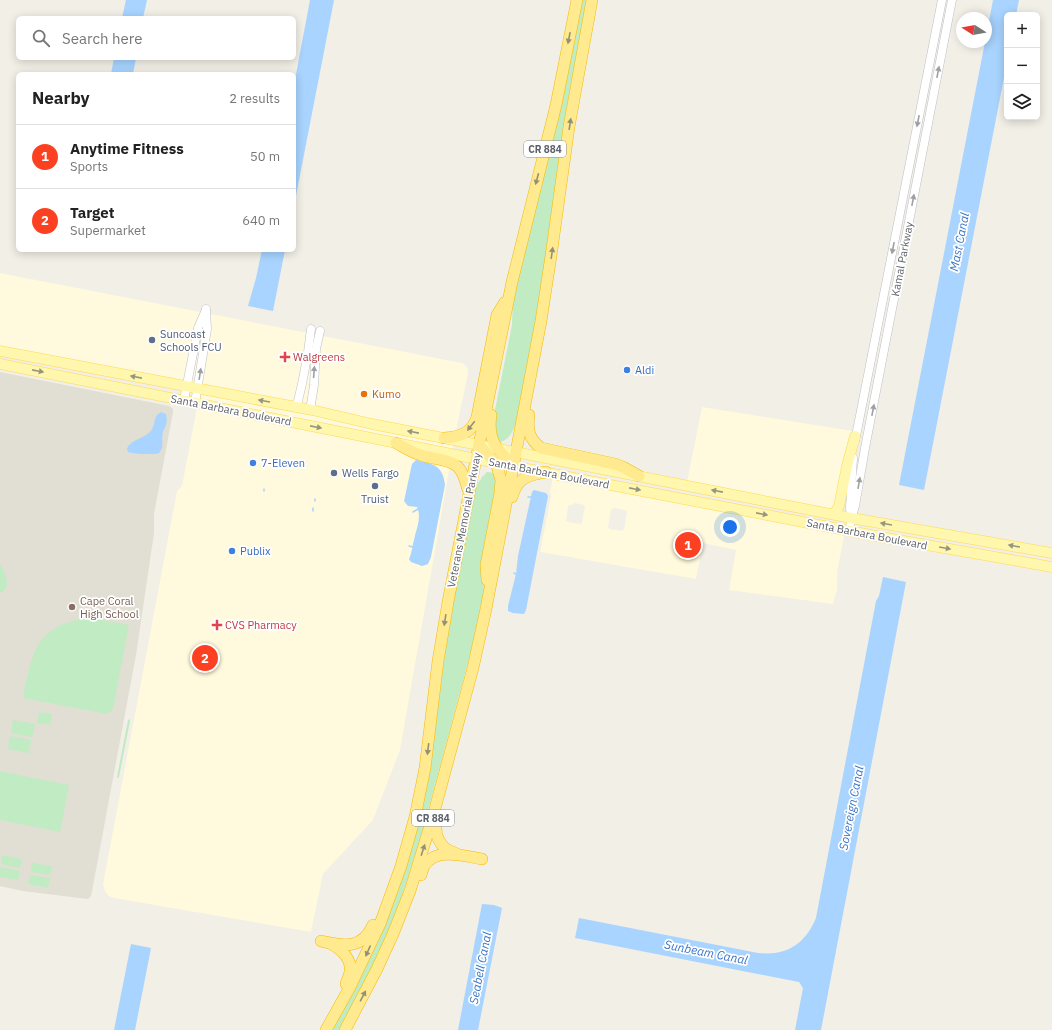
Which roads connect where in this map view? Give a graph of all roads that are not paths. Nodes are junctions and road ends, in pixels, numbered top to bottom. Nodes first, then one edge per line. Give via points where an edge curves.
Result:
1 (577, 0) edge
2 (592, 0) edge
3 (942, 0) edge
4 (952, 0) edge
5 (546, 292) junction
6 (509, 296) junction
7 (311, 329) dead end
8 (320, 331) dead end
9 (0, 351) edge
10 (0, 364) edge
11 (187, 387) junction
12 (198, 389) junction
13 (184, 400) junction
14 (196, 403) junction
15 (292, 406) junction
16 (312, 410) junction
17 (293, 422) junction
18 (377, 425) junction
19 (855, 436) junction
20 (444, 438) junction
21 (396, 443) junction
22 (479, 445) junction
23 (497, 448) junction
24 (516, 452) junction
25 (476, 459) junction
26 (494, 462) junction
27 (514, 466) junction
28 (546, 472) junction
29 (639, 476) junction
30 (469, 494) junction
31 (833, 514) junction
32 (851, 518) junction
33 (850, 530) junction
34 (1052, 553) edge
35 (1052, 567) edge
36 (489, 594) junction
37 (486, 610) junction
38 (479, 639) junction
39 (422, 789) junction
40 (457, 854) junction
41 (482, 859) dead end
42 (377, 969) junction
43 (320, 1030) edge
44 (326, 1030) edge
45 (345, 1030) edge

1 -> 6 highway, Veterans Memorial Parkway / CR 884 via 556,105
5 -> 2 highway, CR 884 via 574,93
3 -> 19 street, Kamal Parkway
32 -> 4 street, Kamal Parkway via 855,509
5 - 24 highway, CR 884
5 - 29 highway via 543,339 528,421 530,435 535,443 544,449 615,464
6 -> 20 highway via 497,315 474,424 460,436
6 - 22 highway, Veterans Memorial Parkway / CR 884
6 - 23 highway via 510,324 490,427
7 - 15 street via 298,401
16 -> 8 street via 316,349
11 -> 9 main road, Santa Barbara Boulevard
10 -> 13 main road, Santa Barbara Boulevard
11 - 12 main road, Santa Barbara Boulevard
12 -> 11 street via 208,329 206,309 198,328
11 - 13 street
12 - 14 street
15 -> 12 main road, Santa Barbara Boulevard
13 - 14 main road, Santa Barbara Boulevard
14 - 17 main road, Santa Barbara Boulevard
15 - 16 main road, Santa Barbara Boulevard
16 - 18 main road, Santa Barbara Boulevard
17 - 18 main road via 306,414 360,426
17 -> 21 main road, Santa Barbara Boulevard
20 -> 18 main road, Santa Barbara Boulevard
19 - 31 main road via 840,504
19 - 32 street, Kamal Parkway
20 - 22 main road, Santa Barbara Boulevard
21 - 25 main road, Santa Barbara Boulevard
21 - 30 highway via 421,455 446,460 460,468
22 - 23 main road, Santa Barbara Boulevard
22 - 25 highway, Veterans Memorial Parkway / CR 884
22 - 26 highway
23 - 24 main road, Santa Barbara Boulevard
23 - 27 highway
24 - 27 highway, CR 884
24 - 29 main road, Santa Barbara Boulevard
25 - 26 main road, Santa Barbara Boulevard
25 - 30 highway, Veterans Memorial Parkway / CR 884
26 - 27 main road, Santa Barbara Boulevard
26 - 36 highway via 500,474 501,485 486,565
27 - 28 main road, Santa Barbara Boulevard
27 - 36 highway, CR 884
28 -> 33 main road, Santa Barbara Boulevard
28 - 37 highway via 526,477 514,490 494,595
31 -> 29 main road, Santa Barbara Boulevard
30 -> 39 highway, Veterans Memorial Parkway / CR 884 via 438,661
31 - 32 main road, Santa Barbara Boulevard
32 - 33 street, Kamal Parkway
34 -> 32 main road, Santa Barbara Boulevard
33 -> 35 main road, Santa Barbara Boulevard
36 - 37 highway, CR 884
37 - 38 highway, CR 884
38 - 40 highway via 480,658 436,822 440,842
42 -> 38 highway, CR 884 via 410,891 424,846
39 - 43 highway via 412,809 385,894 370,931 358,943 348,945 325,942 339,947 350,966 350,972
39 -> 44 highway, Veterans Memorial Parkway / CR 884 via 401,866 380,924 350,988
40 - 41 highway
40 - 42 highway via 435,857 424,866 390,954 384,966
45 -> 42 highway, CR 884

